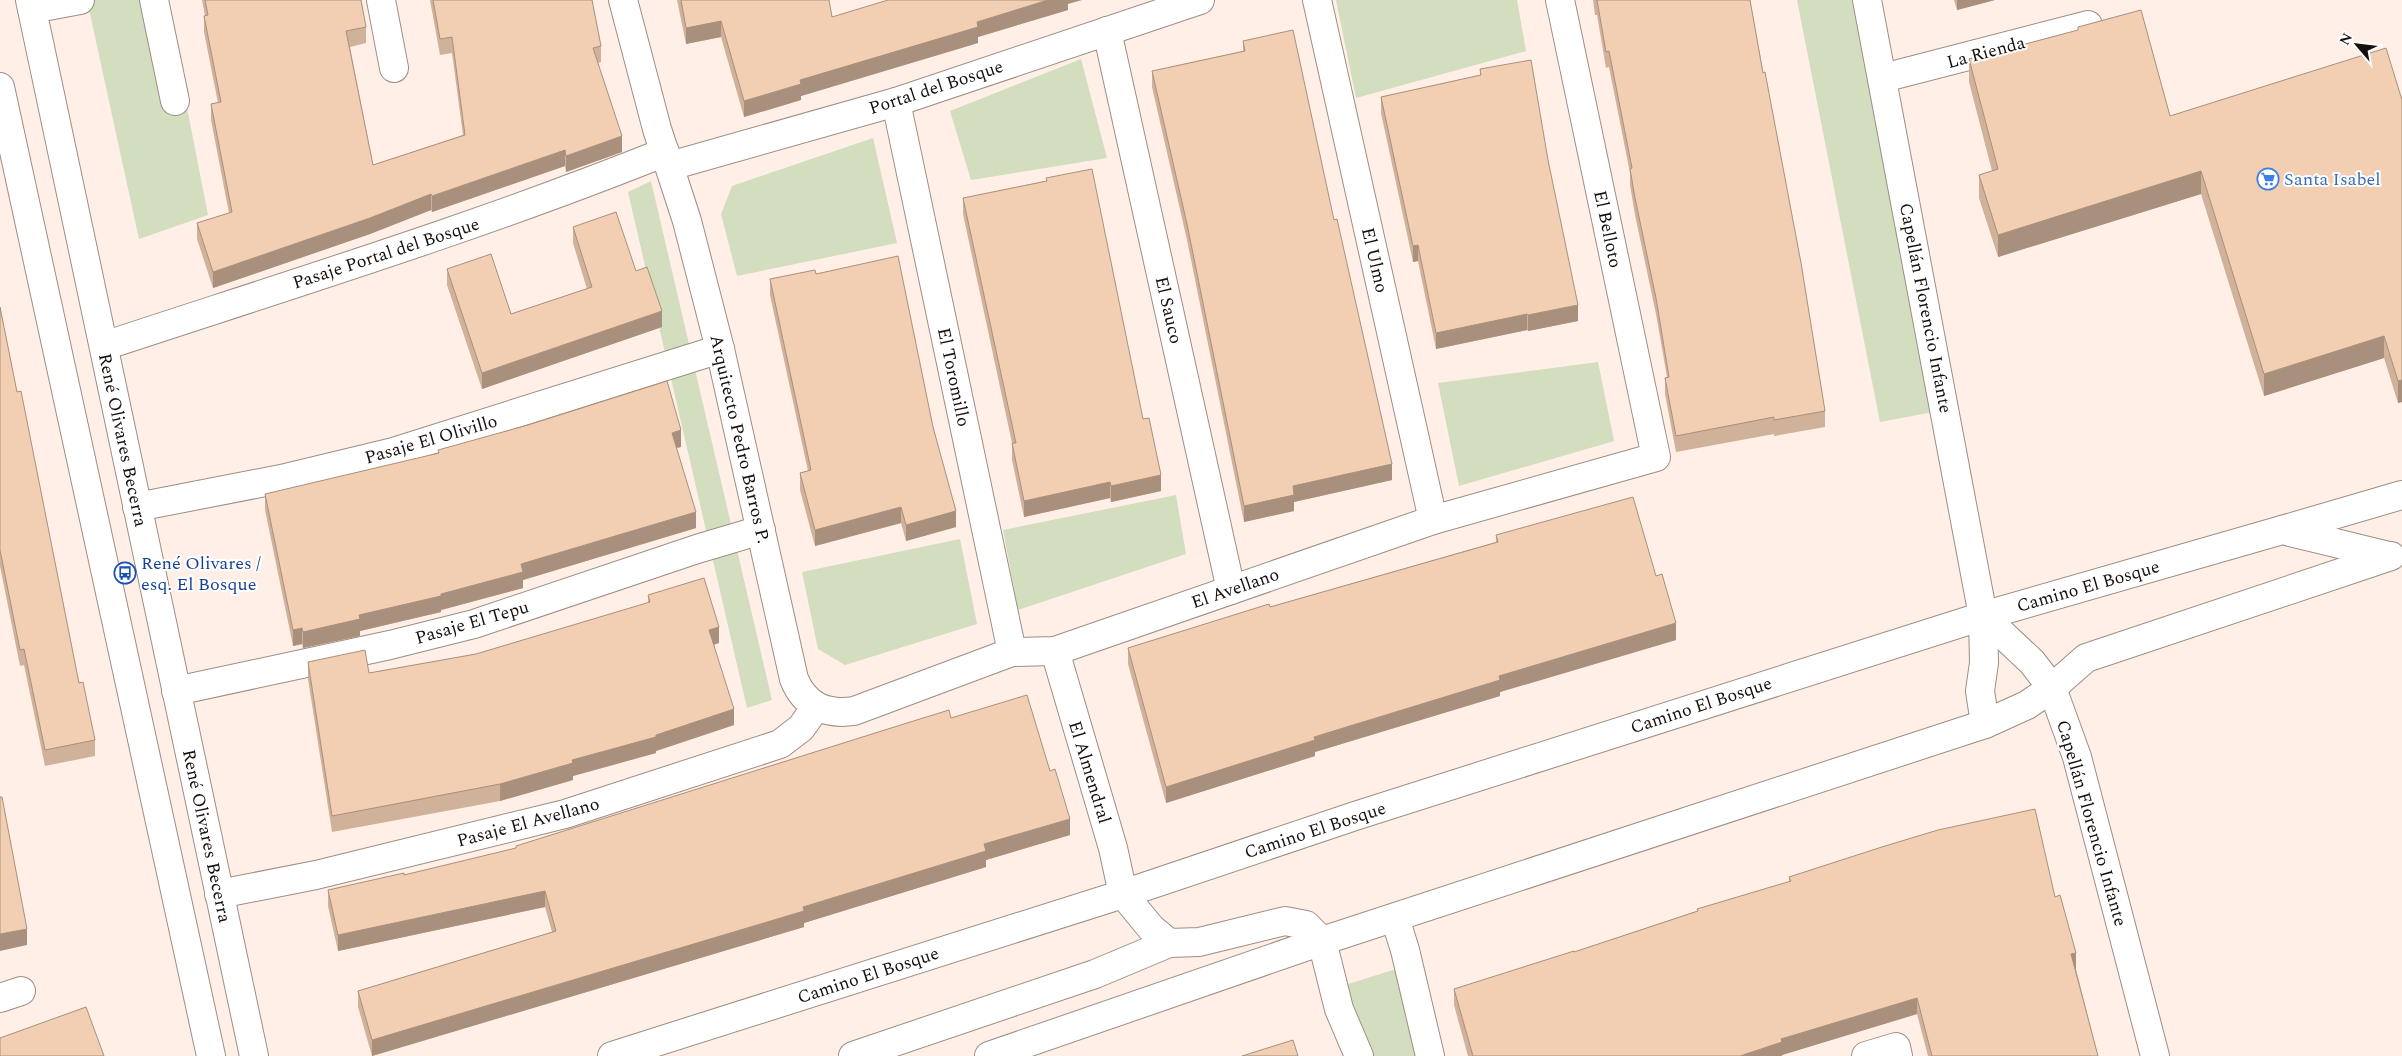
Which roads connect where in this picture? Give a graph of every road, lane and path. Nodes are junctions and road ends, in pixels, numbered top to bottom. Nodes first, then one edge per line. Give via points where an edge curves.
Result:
1 (80, 0) edge
2 (154, 0) edge
3 (381, 0) edge
4 (623, 0) edge
5 (1200, 0) edge
6 (1317, 0) edge
7 (1560, 0) edge
8 (1867, 0) edge
9 (31, 5) edge
10 (2088, 25) edge
11 (1107, 31) junction
12 (394, 68) dead end
13 (1883, 78) junction
14 (0, 87) edge
15 (175, 101) dead end
16 (896, 102) junction
17 (667, 159) junction
18 (104, 346) junction
19 (720, 349) junction
20 (1656, 457) joint
21 (2402, 496) edge
22 (137, 507) junction
23 (1433, 520) junction
24 (761, 530) junction
25 (2282, 530) junction
26 (2396, 554) edge
27 (1231, 590) junction
28 (1983, 616) junction
29 (1055, 651) junction
30 (1012, 652) junction
31 (2052, 688) junction
32 (176, 691) junction
33 (816, 707) junction
34 (1985, 724) junction
35 (219, 894) junction
36 (1123, 894) junction
37 (1395, 918) junction
38 (1322, 941) junction
39 (1169, 943) junction
40 (1897, 1051) edge
41 (211, 1056) edge
42 (254, 1056) edge
43 (612, 1056) edge
44 (853, 1056) edge
45 (989, 1056) edge
46 (1359, 1056) edge
47 (1430, 1056) edge
48 (1866, 1056) edge
49 (2155, 1056) edge

1 - 9 street
2 - 15 street
3 - 12 street
4 - 17 street, Arquitecto Pedro Barros P.
5 - 11 street, Portal del Bosque
6 - 23 street, El Ulmo
7 - 20 street, El Belloto
8 - 13 street, Capellán Florencio Infante
9 - 18 street, René Olivares Becerra
10 - 13 street, La Rienda
11 - 16 street, Portal del Bosque
11 - 27 street, El Sauco
13 - 28 street, Capellán Florencio Infante
14 - 41 street
16 - 17 street, Portal del Bosque
16 - 30 street, El Toromillo
17 - 18 street, Pasaje Portal del Bosque
17 - 19 street, Arquitecto Pedro Barros P. via 687,221
18 - 22 street, René Olivares Becerra
19 - 22 street, Pasaje El Olivillo via 394,452 281,479
19 - 24 street, Arquitecto Pedro Barros P.
20 - 23 street, El Avellano
21 - 25 street, Camino El Bosque
22 - 32 street, René Olivares Becerra
23 - 27 street, El Avellano
24 - 32 street, Pasaje El Tepu via 474,624
24 - 33 street, Arquitecto Pedro Barros P. via 794,680 799,691
25 - 26 street, Camino El Bosque
25 - 28 street, Camino El Bosque
26 - 31 street, Camino El Bosque via 2086,658
27 - 29 street, El Avellano
28 - 31 street, Capellán Florencio Infante via 2032,662
28 - 34 street, Capellán Florencio Infante via 1984,663 1980,692
28 - 36 street, Camino El Bosque via 1355,816
29 - 30 street, El Avellano
29 - 36 street, El Almendral via 1113,848
30 - 33 street, El Avellano via 854,711 829,712
31 - 34 street, Camino El Bosque
31 - 49 street, Capellán Florencio Infante via 2077,757
32 - 35 street, René Olivares Becerra
33 - 35 street, Pasaje El Avellano via 801,728 780,744 565,814 316,875
34 - 37 street, Camino El Bosque
35 - 42 street, René Olivares Becerra
36 - 39 street via 1151,928
36 - 43 street, Camino El Bosque
37 - 38 street, Camino El Bosque
37 - 47 street via 1406,950
38 - 39 street via 1306,925 1285,921 1199,942
38 - 45 street, Camino El Bosque
38 - 46 street via 1339,1010
39 - 44 street via 1095,974
40 - 48 street

